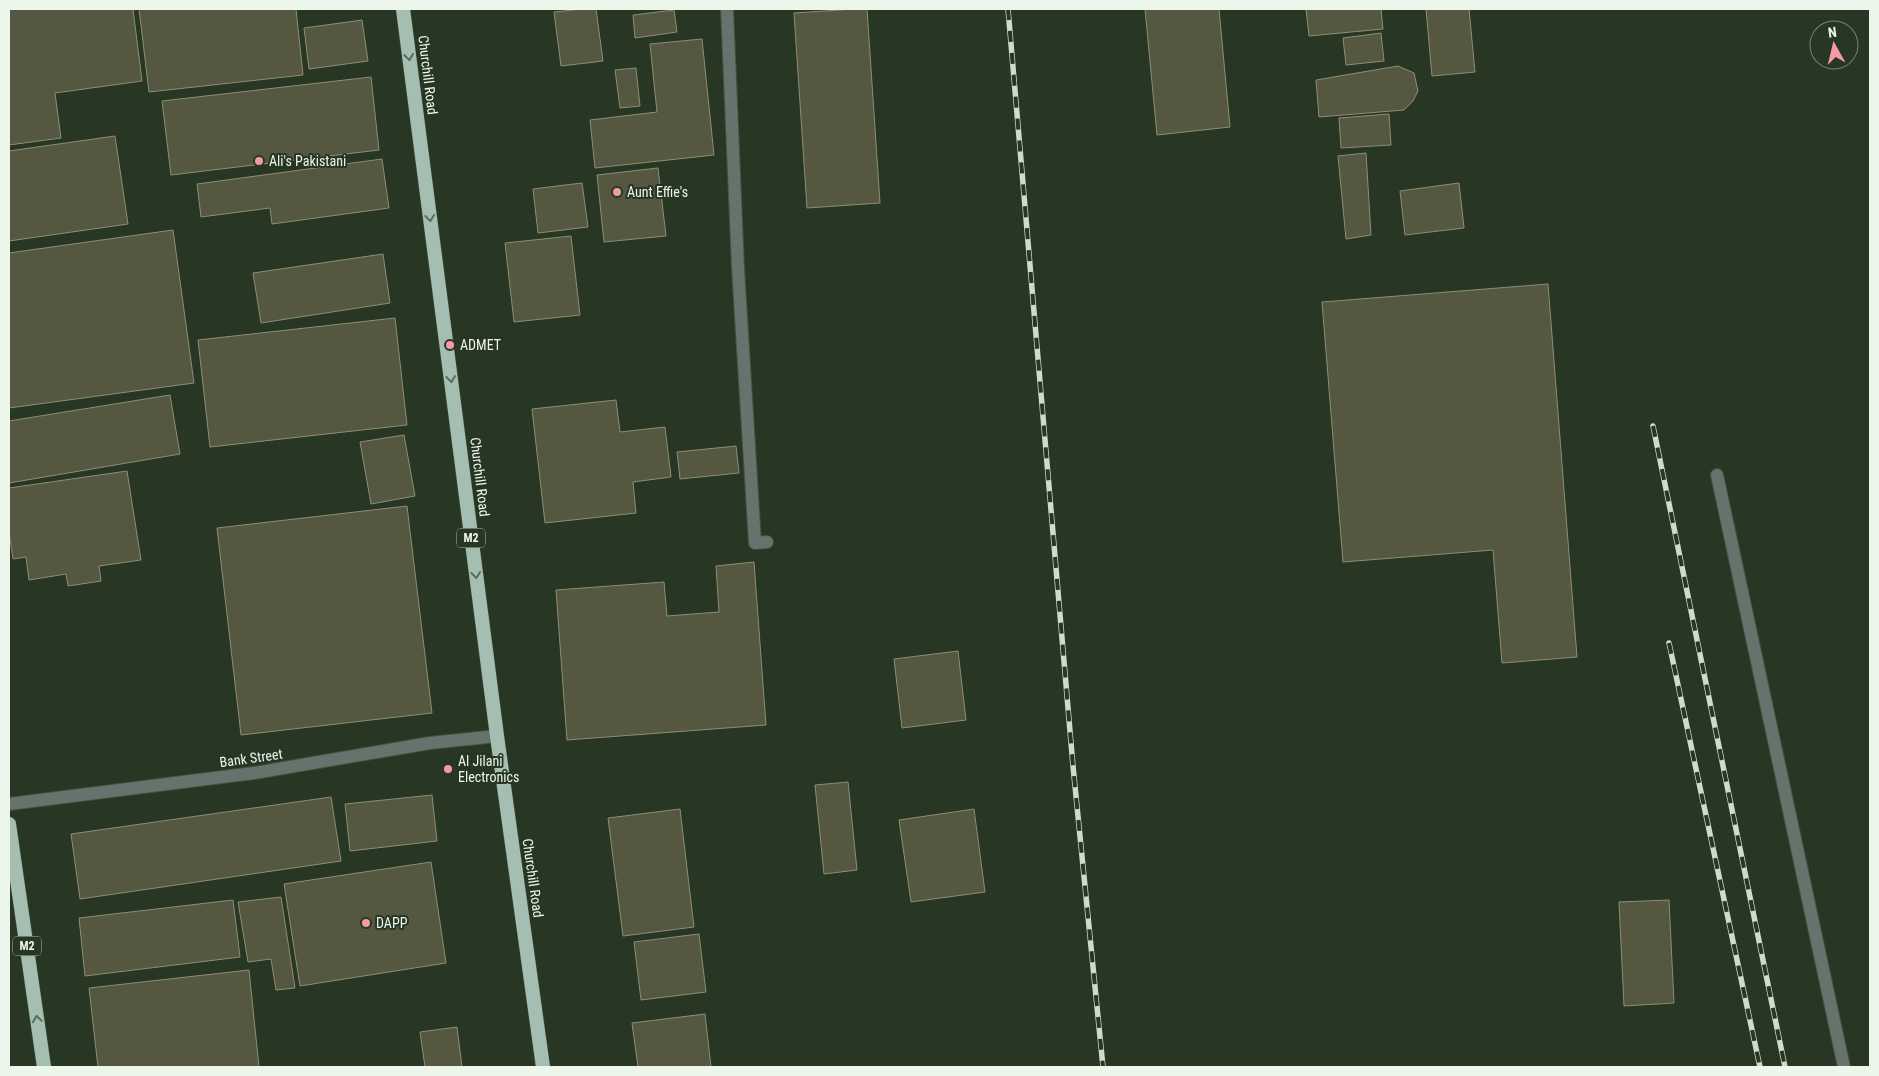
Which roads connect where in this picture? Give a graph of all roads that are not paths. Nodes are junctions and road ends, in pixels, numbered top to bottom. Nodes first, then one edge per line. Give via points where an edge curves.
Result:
1 (403, 9) edge
2 (727, 9) edge
3 (1717, 475) dead end
4 (767, 542) dead end
5 (497, 736) junction
6 (9, 804) edge
7 (9, 824) edge
8 (44, 1067) edge
9 (543, 1067) edge
10 (1844, 1067) edge

1 -> 5 highway, Churchill Road / M2
2 - 4 street via 738,268 755,543
3 - 10 street
5 - 6 street, Bank Street via 430,743 254,773
5 - 9 highway, Churchill Road / M2
8 -> 7 highway, M2

